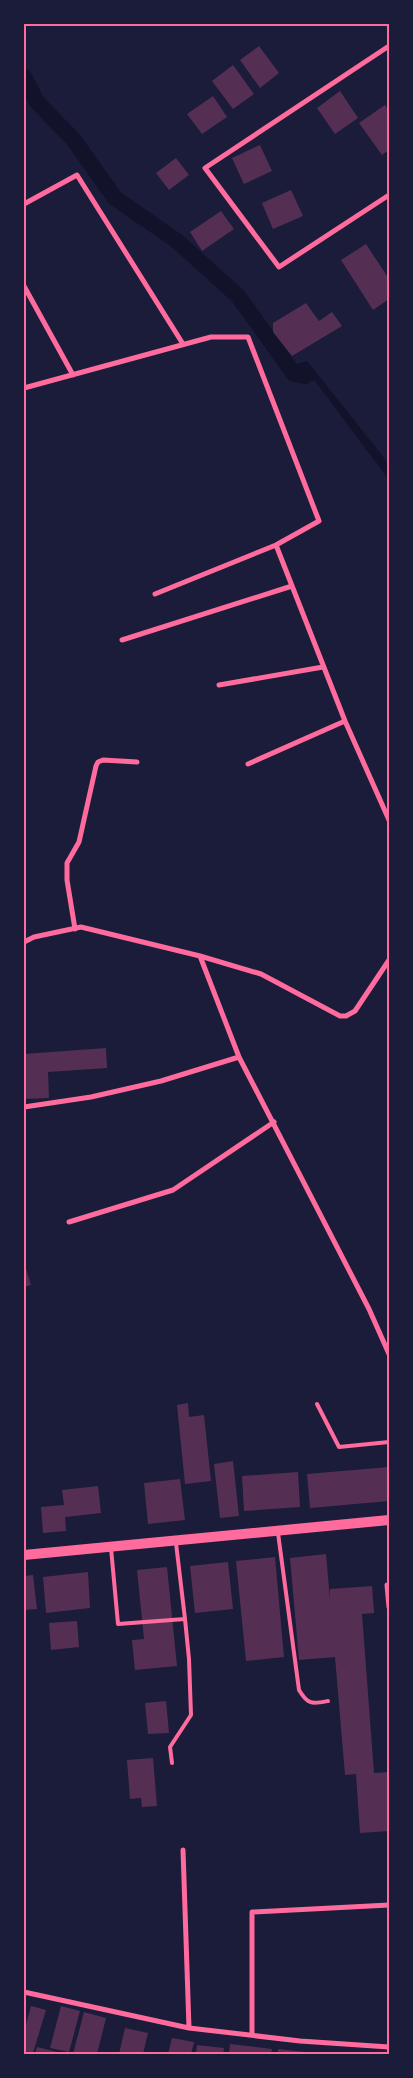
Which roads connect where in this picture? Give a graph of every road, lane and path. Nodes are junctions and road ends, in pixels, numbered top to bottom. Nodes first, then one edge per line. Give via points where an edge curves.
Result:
1 (389, 46) edge
2 (389, 195) edge
3 (24, 204) edge
4 (24, 286) edge
5 (184, 344) junction
6 (72, 375) junction
7 (24, 388) edge
8 (276, 545) junction
9 (292, 586) junction
10 (155, 594) dead end
11 (122, 640) dead end
12 (323, 667) junction
13 (219, 685) dead end
14 (344, 721) junction
15 (137, 762) dead end
16 (248, 764) dead end
17 (389, 820) edge
18 (75, 928) junction
19 (24, 942) edge
20 (200, 956) junction
21 (389, 960) edge
22 (239, 1057) junction
23 (24, 1107) edge
24 (274, 1122) junction
25 (69, 1222) dead end
26 (389, 1354) edge
27 (317, 1404) dead end
28 (389, 1442) edge
29 (389, 1520) edge
30 (278, 1530) junction
31 (176, 1540) junction
32 (111, 1547) junction
33 (24, 1555) edge
34 (389, 1585) edge
35 (389, 1607) edge
36 (185, 1619) junction
37 (328, 1702) dead end
38 (172, 1762) dead end
39 (183, 1850) dead end
40 (389, 1905) edge
41 (24, 1992) edge
42 (189, 2028) junction
43 (252, 2035) junction
44 (389, 2047) edge

1 - 2 street via 205,168 278,267
3 - 5 street via 76,175
4 - 6 street
5 - 6 street
5 - 8 street via 211,337 248,337 319,520
6 - 7 street
8 - 9 street
8 - 10 street
9 - 11 street
9 - 12 street
12 - 13 street
12 - 14 street
14 - 16 street
14 - 17 street
15 - 18 street via 103,760 96,766 79,842 67,864
18 - 19 street
18 - 20 street
20 - 21 street via 261,974 332,1013 346,1016 355,1011 365,998
20 - 22 street
22 - 23 street via 161,1081 91,1097
22 - 24 street
24 - 25 street via 173,1190
24 - 26 street
27 - 28 lane via 339,1447
29 - 30 main road
30 - 31 main road
30 - 37 lane via 299,1690 306,1701
31 - 32 main road
31 - 36 lane
32 - 33 main road
32 - 36 lane via 118,1624
34 - 35 street
36 - 38 lane via 191,1715 170,1747
39 - 42 street
40 - 43 street via 252,1912
41 - 42 street
42 - 43 street
43 - 44 street

